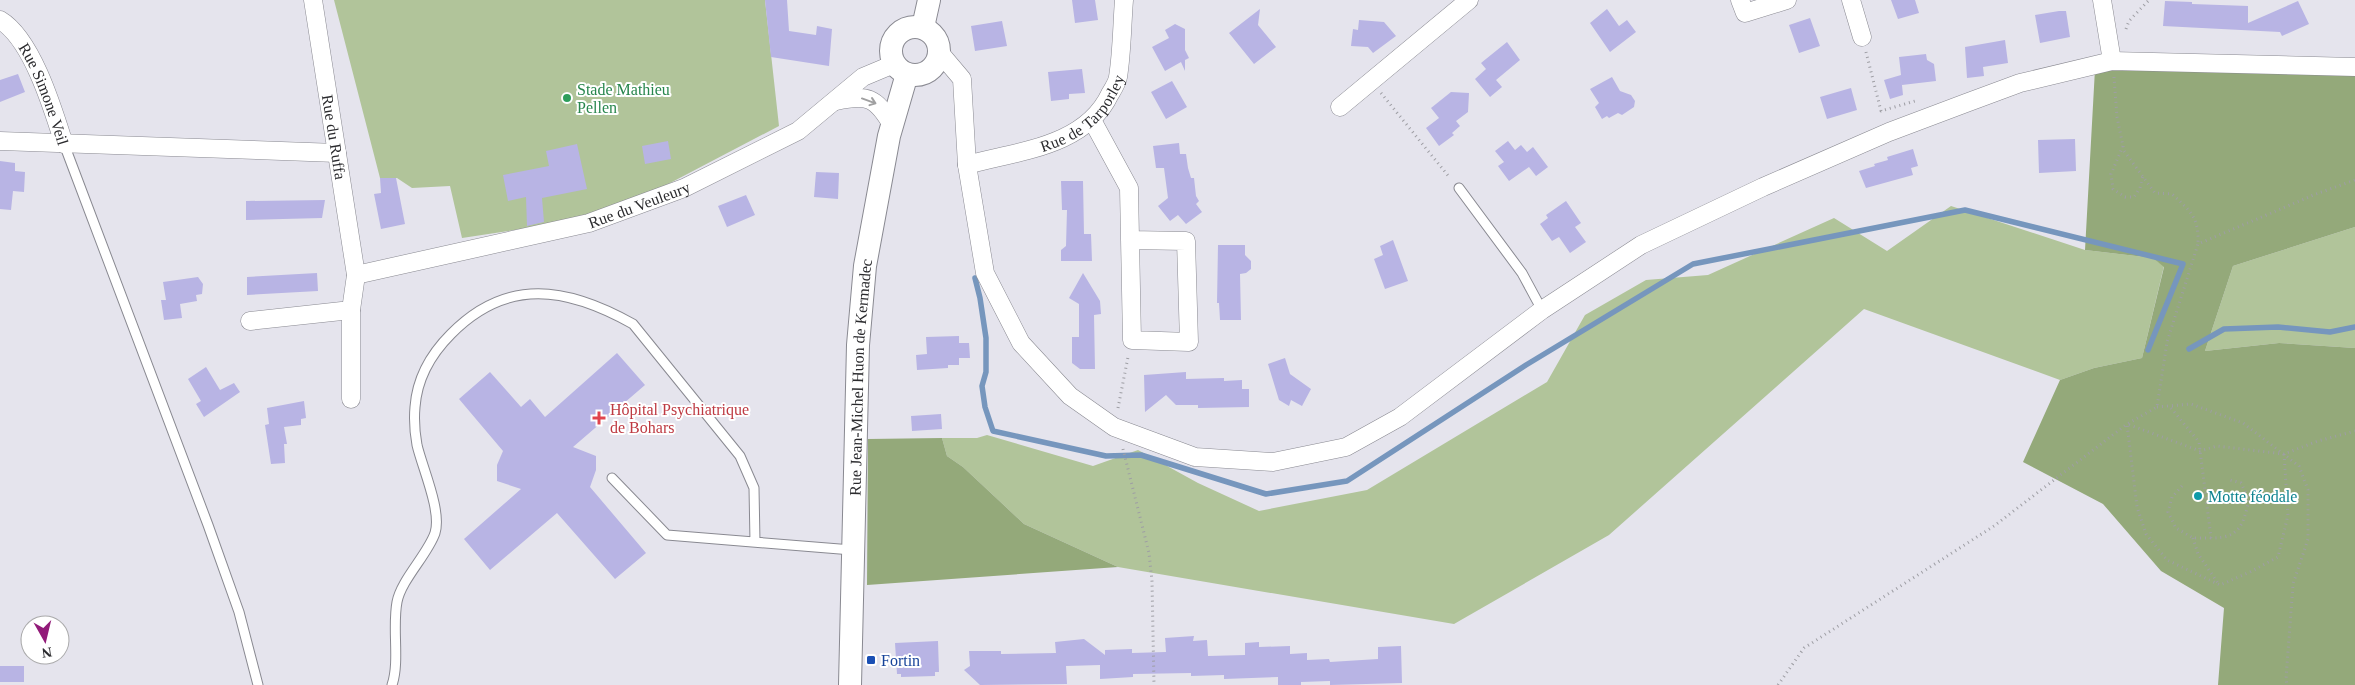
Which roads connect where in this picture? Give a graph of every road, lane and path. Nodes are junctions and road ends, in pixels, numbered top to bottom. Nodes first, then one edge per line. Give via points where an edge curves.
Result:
1 (313, 0) edge
2 (929, 0) edge
3 (1124, 0) edge
4 (1469, 0) edge
5 (1787, 0) edge
6 (1851, 0) edge
7 (2102, 0) edge
8 (2148, 0) edge
9 (1742, 7) edge
10 (0, 20) edge
11 (923, 27) junction
12 (1862, 37) joint
13 (940, 52) junction
14 (2112, 61) junction
15 (2355, 67) edge
16 (901, 69) junction
17 (1372, 81) junction
18 (1918, 100) dead end
19 (836, 102) junction
20 (1340, 107) dead end
21 (1092, 120) junction
22 (892, 125) junction
23 (0, 141) edge
24 (64, 144) junction
25 (2123, 146) junction
26 (337, 153) junction
27 (967, 165) junction
28 (2143, 176) junction
29 (2355, 180) edge
30 (1459, 188) joint
31 (1130, 240) junction
32 (2198, 244) junction
33 (356, 275) junction
34 (351, 310) junction
35 (1542, 310) junction
36 (250, 321) dead end
37 (1132, 340) junction
38 (351, 399) dead end
39 (2157, 406) junction
40 (2170, 407) junction
41 (2127, 424) junction
42 (1114, 426) junction
43 (2355, 431) edge
44 (1124, 451) dead end
45 (2200, 451) junction
46 (2284, 454) junction
47 (612, 478) dead end
48 (2230, 480) dead end
49 (2182, 486) dead end
50 (2193, 538) junction
51 (2211, 538) junction
52 (755, 542) junction
53 (852, 550) junction
54 (2220, 584) junction
55 (258, 685) edge
56 (392, 685) edge
57 (850, 685) edge
58 (1154, 685) edge
59 (1778, 685) edge
60 (2287, 685) edge

1 - 26 street, Rue du Ruffa
2 - 11 street
3 - 21 street, Rue de Tarporley via 1118,79 1106,103
4 - 17 street
5 - 9 street
6 - 12 street
7 - 14 street
8 - 14 path via 2129,21
10 - 24 street, Rue Simone Veil via 9,25 39,75
11 - 13 street via 936,37
11 - 16 street via 913,26 896,35 891,54
12 - 18 path via 1881,111
13 - 16 street via 929,72 922,75
13 - 27 street via 962,79
14 - 15 street
14 - 25 path
14 - 35 street via 2020,83 1889,132 1763,187 1641,245
16 - 19 street, Rue du Veuleury via 863,77
16 - 22 street, Rue Jean-Michel Huon de Kermadec
17 - 20 street
17 - 30 path
19 -> 22 street via 854,97 869,98 881,106
19 - 33 street, Rue du Veuleury via 798,131 684,188 589,223
21 - 27 street, Rue de Tarporley via 1059,141
21 - 31 street via 1128,188
22 - 53 street, Rue Jean-Michel Huon de Kermadec via 865,266 858,345
23 - 24 street, Rue Simone Veil
24 - 26 street
24 - 55 lane via 208,525 239,612
25 - 28 path
25 - 28 path via 2112,174 2113,189 2125,197 2134,197
26 - 33 street, Rue du Ruffa
27 - 42 street via 985,273 1021,343 1070,396
28 - 32 path via 2155,194 2172,194 2193,214
29 - 32 path
30 - 35 lane via 1522,273
31 - 37 street
31 - 37 street via 1186,241 1189,342
32 - 39 path via 2167,342
33 - 34 street, Rue du Ruffa
34 - 36 street
34 - 38 street, Rue du Ruffa
35 - 42 street via 1400,417 1346,447 1272,462 1195,457
37 - 42 path
39 - 40 path
39 - 41 path
40 - 45 path via 2198,442
40 - 46 path via 2191,404 2242,423
41 - 45 path
41 - 54 path via 2137,507 2146,534 2167,560
41 - 59 path via 1994,526 1804,648
43 - 46 path
44 - 58 path via 1150,553
45 - 46 path via 2218,446
45 - 51 path
46 - 54 path via 2288,515 2278,557
46 - 60 path via 2299,466 2308,490 2308,539 2293,584
47 - 52 lane via 667,535
48 - 51 path via 2241,483 2249,500 2245,516 2238,531 2226,538
49 - 50 path via 2172,497 2168,512 2176,528
50 - 51 path
50 - 54 path via 2198,554
52 - 53 lane
52 - 56 lane via 754,488 740,456 633,324 572,297 521,294 493,302 466,319 438,347 420,380 415,408 417,443 434,503 436,532 397,601
53 - 57 street, Rue Jean-Michel Huon de Kermadec

